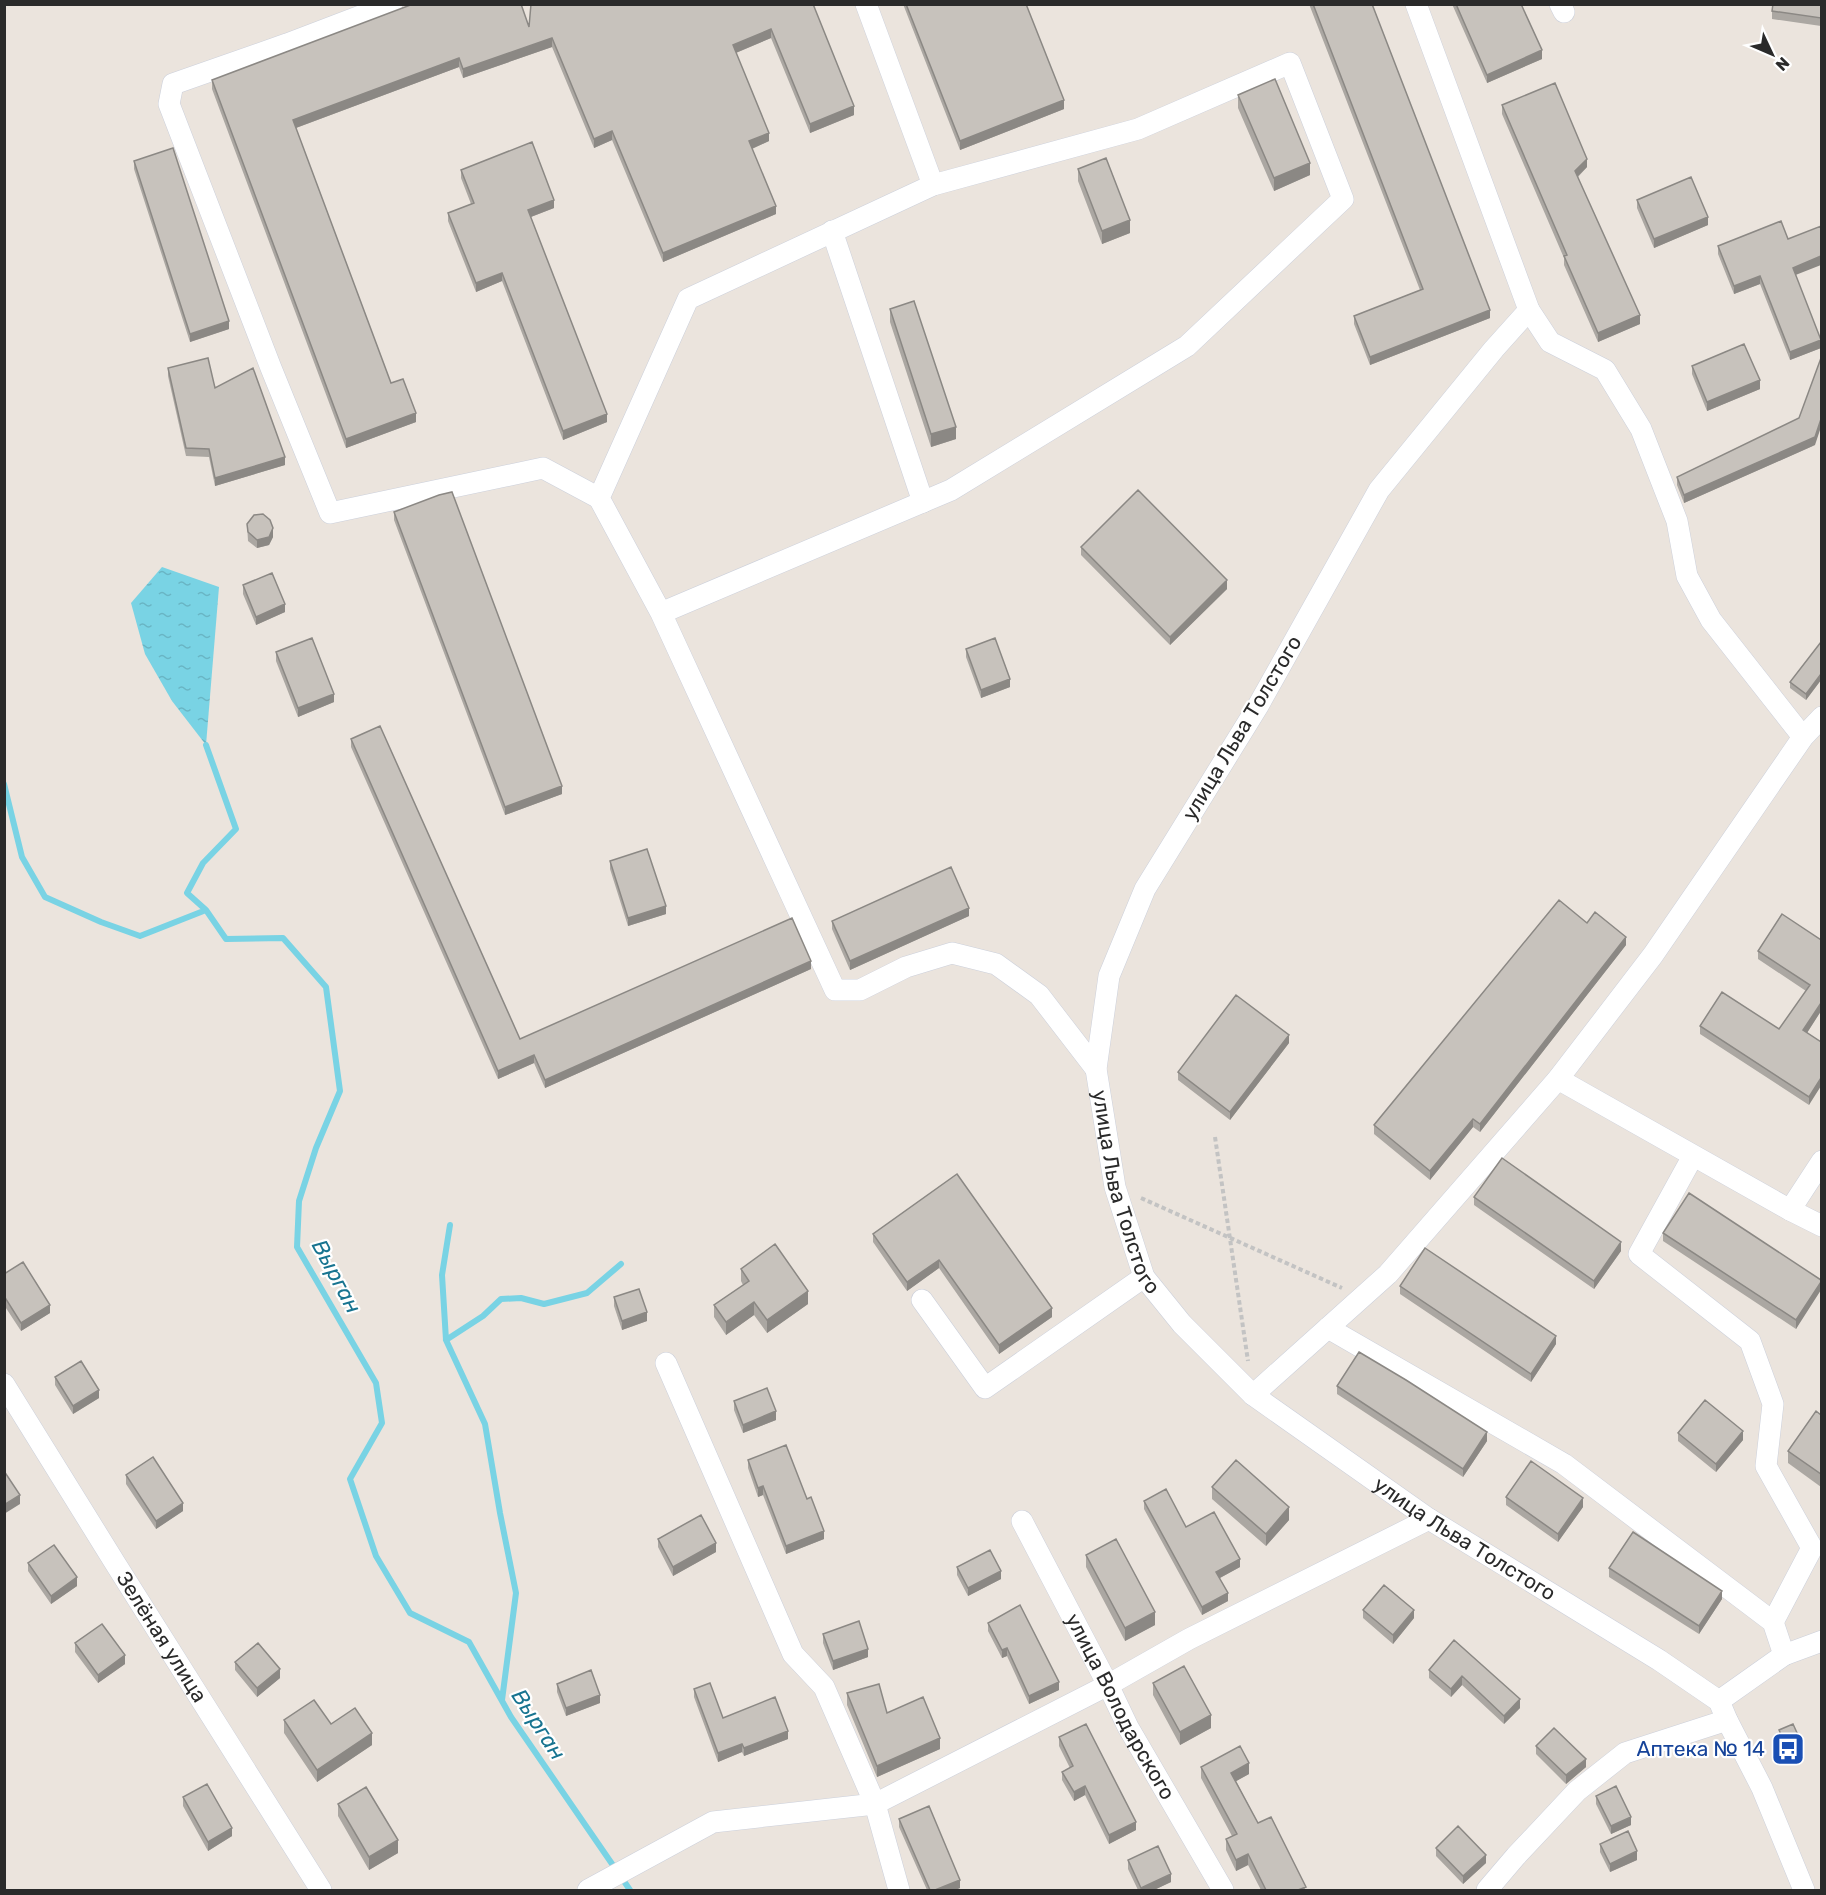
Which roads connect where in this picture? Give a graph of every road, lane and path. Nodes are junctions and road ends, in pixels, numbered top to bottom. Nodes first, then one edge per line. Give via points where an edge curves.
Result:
1 (392, 4) edge
2 (866, 4) edge
3 (1416, 4) edge
4 (933, 185) junction
5 (832, 231) junction
6 (1529, 310) junction
7 (599, 498) junction
8 (923, 502) junction
9 (661, 613) junction
10 (1821, 717) edge
11 (1803, 737) junction
12 (1096, 1069) junction
13 (1558, 1079) junction
14 (1215, 1137) dead end
15 (1693, 1156) junction
16 (1821, 1161) edge
17 (1115, 1187) junction
18 (1790, 1210) junction
19 (1821, 1226) edge
20 (1230, 1238) junction
21 (1144, 1276) junction
22 (1362, 1297) junction
23 (922, 1300) dead end
24 (1328, 1328) junction
25 (1248, 1361) dead end
26 (666, 1363) dead end
27 (4, 1384) edge
28 (1253, 1395) junction
29 (11, 1406) edge
30 (1429, 1519) junction
31 (1022, 1521) dead end
32 (1773, 1622) junction
33 (1821, 1641) edge
34 (1784, 1654) junction
35 (1108, 1685) junction
36 (1719, 1701) junction
37 (1726, 1720) junction
38 (874, 1804) junction
39 (597, 1885) edge
40 (321, 1890) edge
41 (899, 1890) edge
42 (1223, 1890) edge
43 (1487, 1890) edge
44 (1804, 1890) edge

1 - 7 street via 173,84 170,104 330,513 543,468
2 - 4 street
3 - 6 street
4 - 5 street
4 - 8 street via 1138,129 1290,63 1342,199 1187,346 951,490
5 - 7 street via 688,299
5 - 8 street
6 - 11 street via 1550,342 1605,370 1641,429 1677,521 1687,576 1711,620
6 - 12 street, улица Льва Толстого via 1379,490 1258,706 1145,889 1109,976
7 - 9 street
8 - 9 street
9 - 12 street via 835,990 860,990 906,968 952,953 996,964 1039,995
10 - 11 street
11 - 13 street via 1653,955
12 - 17 street, улица Льва Толстого
13 - 15 street
13 - 22 street via 1388,1274
14 - 20 path
15 - 18 street
15 - 32 street via 1639,1254 1750,1341 1773,1404 1766,1466 1812,1548
16 - 18 street
17 - 20 path
17 - 21 street, улица Льва Толстого
18 - 19 street
20 - 22 path
20 - 25 path
21 - 23 street via 985,1388
21 - 28 street, улица Льва Толстого via 1182,1324
22 - 24 street
24 - 28 street
24 - 32 street via 1564,1464
26 - 38 street via 793,1654 824,1688
27 - 29 street, Зелёная улица
28 - 30 street, улица Льва Толстого
29 - 40 street, Зелёная улица
30 - 35 street via 1189,1639
30 - 36 street, улица Льва Толстого
31 - 35 street, улица Володарского
32 - 34 street
33 - 34 street
34 - 36 street
35 - 38 street
35 - 42 street, улица Володарского via 1128,1727
36 - 37 street
37 - 43 street via 1625,1754 1577,1791
37 - 44 street via 1762,1788
38 - 39 street via 713,1822
38 - 41 street

